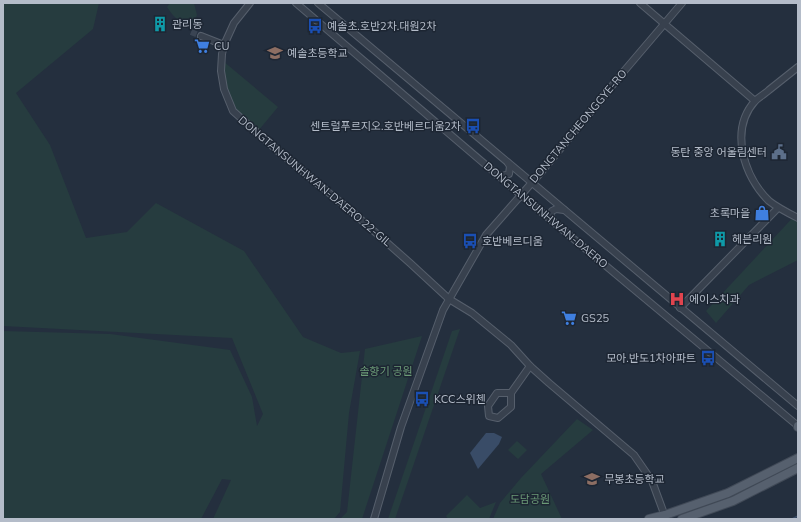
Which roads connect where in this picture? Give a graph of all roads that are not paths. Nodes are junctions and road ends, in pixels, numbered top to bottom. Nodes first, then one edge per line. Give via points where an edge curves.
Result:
1 (250, 3) edge
2 (296, 3) edge
3 (318, 3) edge
4 (640, 3) edge
5 (682, 3) edge
6 (664, 23) junction
7 (201, 36) tunnel mouth
8 (224, 45) junction
9 (798, 67) edge
10 (755, 101) junction
11 (507, 162) junction
12 (497, 174) junction
13 (532, 183) junction
14 (521, 195) junction
15 (778, 208) junction
16 (565, 211) junction
17 (798, 218) edge
18 (554, 222) junction
19 (449, 299) junction
20 (680, 308) junction
21 (530, 366) junction
22 (511, 393) junction
23 (798, 406) edge
24 (795, 420) edge
25 (798, 426) edge
26 (798, 453) edge
27 (795, 460) edge
28 (798, 468) edge
29 (665, 517) edge
30 (374, 519) edge
31 (649, 519) edge
32 (682, 519) edge

1 - 8 street, DONGTANSUNHWAN-DAERO 22-GIL via 234,23
2 - 12 street, DONGTANSUNHWAN-DAERO
3 - 11 street, DONGTANSUNHWAN-DAERO
4 - 6 street
5 - 6 street, DONGTANCHEONGGYE-RO
6 - 10 street
6 - 13 street, DONGTANCHEONGGYE-RO
7 - 8 street
8 - 19 street, DONGTANSUNHWAN-DAERO 22-GIL via 221,71 224,88 234,111 410,262
9 - 10 street
10 - 15 street via 744,120 741,141 746,168 768,200
11 - 12 street via 510,166 509,174
11 - 13 street, DONGTANSUNHWAN-DAERO
12 - 14 street, DONGTANSUNHWAN-DAERO
13 - 14 street, DONGTANCHEONGGYE-RO
13 - 16 street, DONGTANSUNHWAN-DAERO
14 - 18 street, DONGTANSUNHWAN-DAERO
14 - 19 street, DONGTANCHEONGGYE-RO via 486,235
15 - 17 street
15 - 20 street
16 - 18 street via 552,211 550,215
16 - 20 street, DONGTANSUNHWAN-DAERO
18 - 24 street, DONGTANSUNHWAN-DAERO
19 - 21 street, DONGTANSUNHWAN-DAERO 22-GIL via 472,313 511,345
19 - 30 street, DONGTANCHEONGGYE-RO via 401,427
20 - 23 street, DONGTANSUNHWAN-DAERO
21 - 22 street
21 - 29 street, DONGTANSUNHWAN-DAERO 22-GIL via 634,455 652,481
22 - 22 street via 497,393 488,406 489,416 498,418 511,407
24 - 25 street, DONGTANSUNHWAN-DAERO
26 - 27 main road via 793,456
27 - 29 main road via 728,493
28 - 32 main road via 733,501
29 - 31 main road

